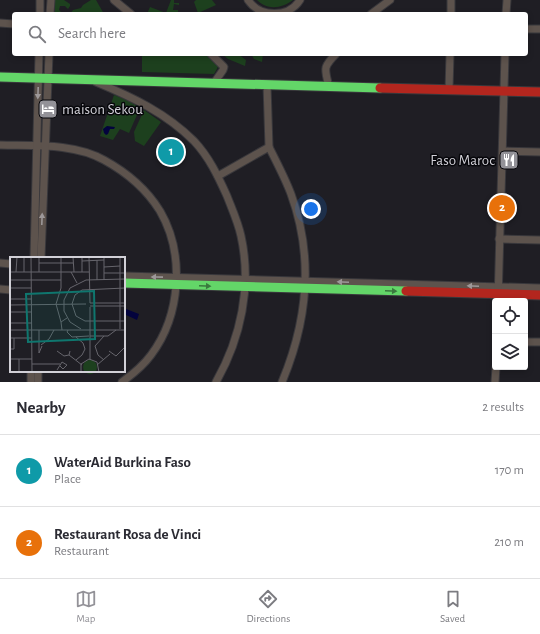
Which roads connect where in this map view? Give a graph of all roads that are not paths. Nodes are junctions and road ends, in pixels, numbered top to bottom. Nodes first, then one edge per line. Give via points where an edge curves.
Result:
1 (40, 0) edge
2 (51, 0) edge
3 (114, 0) edge
4 (248, 0) edge
5 (300, 0) edge
6 (390, 0) edge
7 (451, 0) edge
8 (507, 0) edge
9 (40, 12) edge
10 (50, 12) edge
11 (129, 12) edge
12 (266, 12) edge
13 (282, 12) edge
14 (374, 12) edge
15 (451, 12) edge
16 (506, 12) edge
17 (0, 23) edge
18 (12, 24) edge
19 (528, 29) edge
20 (540, 29) edge
21 (39, 56) edge
22 (48, 56) edge
23 (213, 56) edge
24 (334, 56) edge
25 (450, 56) edge
26 (505, 56) edge
27 (0, 77) edge
28 (43, 78) junction
29 (92, 80) junction
30 (214, 83) junction
31 (267, 85) junction
32 (329, 86) junction
33 (449, 90) junction
34 (504, 91) junction
35 (540, 92) edge
36 (0, 146) edge
37 (37, 146) junction
38 (45, 146) junction
39 (269, 147) junction
40 (503, 151) junction
41 (540, 152) edge
42 (218, 176) junction
43 (499, 239) junction
44 (540, 240) edge
45 (34, 257) edge
46 (41, 257) edge
47 (0, 263) edge
48 (10, 264) edge
49 (125, 276) edge
50 (177, 281) junction
51 (125, 283) edge
52 (246, 283) junction
53 (306, 285) junction
54 (540, 288) edge
55 (0, 289) edge
56 (10, 290) edge
57 (498, 294) edge
58 (540, 295) edge
59 (528, 342) edge
60 (540, 342) edge
61 (496, 370) edge
62 (122, 382) edge
63 (216, 382) edge
64 (282, 382) edge
65 (495, 382) edge

1 - 9 street
2 - 10 street
3 - 11 street
4 - 12 street via 259,10
5 - 13 street via 289,10
6 - 14 street
7 - 15 street
8 - 16 street
17 - 18 street
19 - 20 street
21 - 28 street
22 - 28 street
23 - 30 street via 224,67
24 - 32 street via 325,68
25 - 33 street
26 - 34 street
27 - 28 street
28 - 29 street
28 -> 37 street
28 - 38 street
29 - 30 street
29 - 42 street via 138,100 176,124 195,142
30 - 31 street
31 - 32 street
31 - 39 street
32 - 33 street
33 - 34 street
34 - 35 street
34 - 40 street
36 - 37 street
37 - 38 street
37 - 45 street
46 -> 38 street
38 - 50 street via 75,149 103,159 146,192 160,211 170,234
39 - 42 street
39 - 53 street via 292,195 303,243
40 - 41 street
40 - 43 street
42 - 52 street via 241,234
43 - 44 street
43 - 57 street
47 - 48 street
50 -> 49 street
50 - 51 street
50 - 52 street
50 - 62 street via 172,316 164,335 136,372
52 - 53 street
52 - 63 street via 233,346
53 - 57 street via 376,286
53 - 64 street via 297,342
54 - 57 street
55 - 56 street
57 - 58 street
59 - 60 street
61 - 65 street

